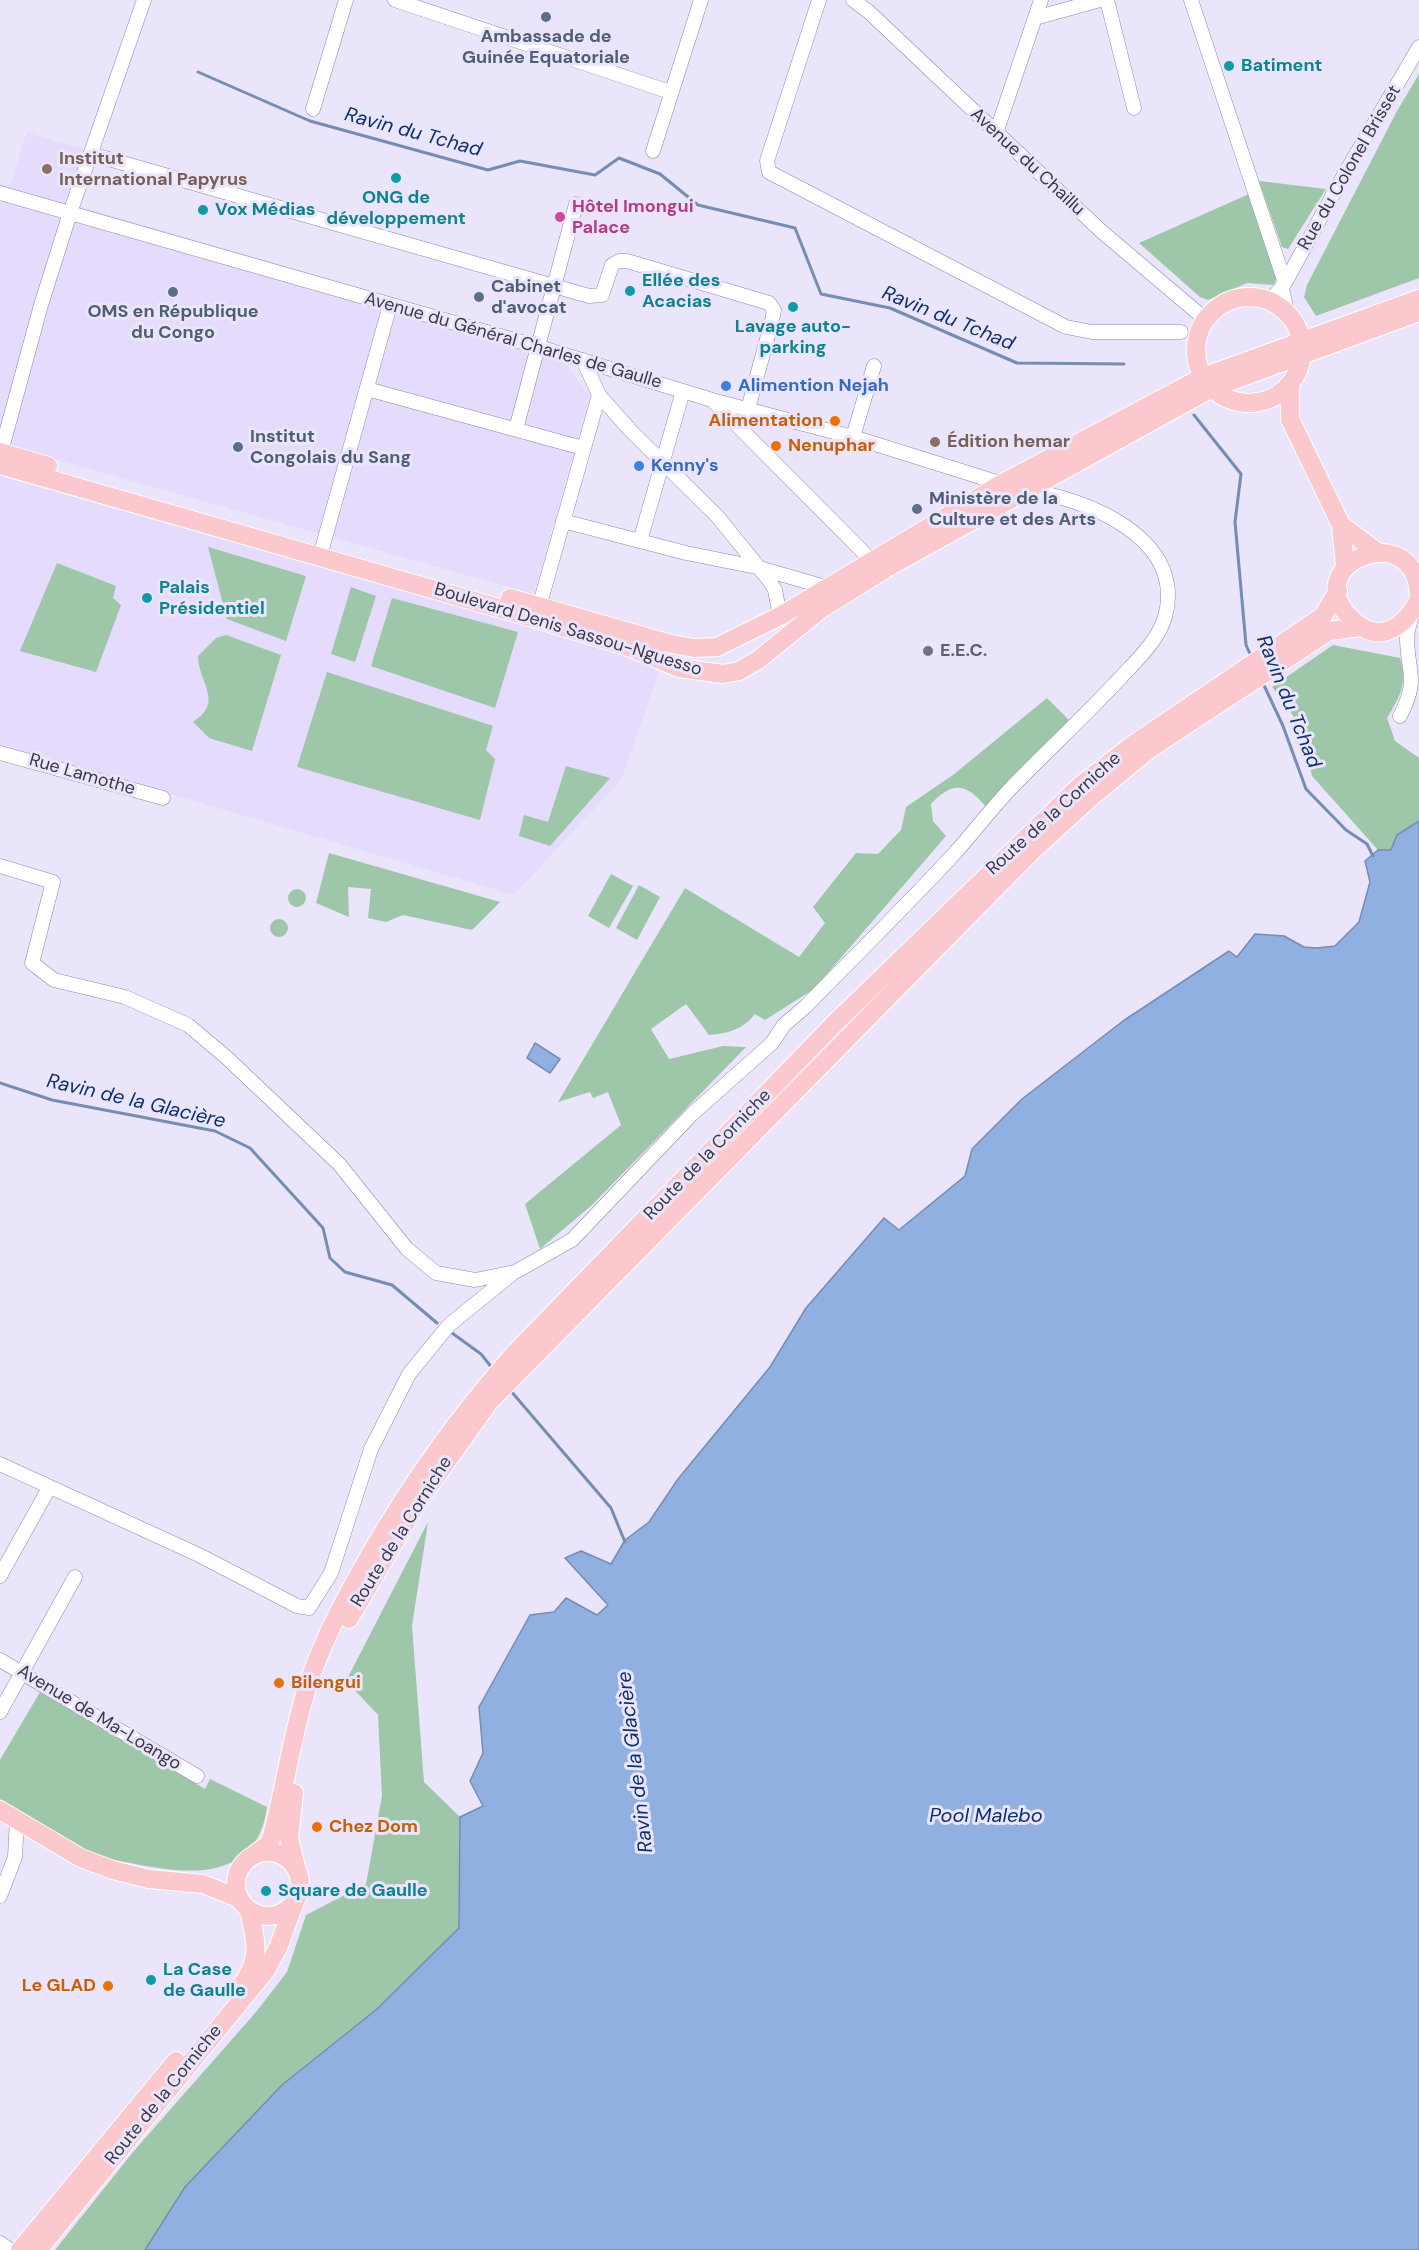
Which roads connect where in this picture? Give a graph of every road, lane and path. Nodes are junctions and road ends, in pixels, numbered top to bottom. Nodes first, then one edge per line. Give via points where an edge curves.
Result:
1 (144, 0) edge
2 (346, 0) edge
3 (394, 0) edge
4 (701, 0) edge
5 (819, 0) edge
6 (853, 0) edge
7 (1041, 0) edge
8 (1100, 0) edge
9 (1107, 0) edge
10 (1191, 0) edge
11 (1035, 18) junction
12 (1419, 47) edge
13 (670, 92) junction
14 (1134, 108) dead end
15 (313, 109) dead end
16 (996, 133) junction
17 (652, 152) dead end
18 (91, 154) junction
19 (0, 193) edge
20 (576, 204) dead end
21 (70, 213) junction
22 (555, 287) junction
23 (1279, 291) junction
24 (1419, 299) edge
25 (390, 305) junction
26 (1419, 312) edge
27 (1205, 320) junction
28 (1181, 332) dead end
29 (539, 347) junction
30 (1302, 348) junction
31 (583, 360) junction
32 (874, 366) dead end
33 (1207, 382) junction
34 (1290, 384) junction
35 (367, 389) junction
36 (682, 391) junction
37 (599, 395) junction
38 (712, 400) junction
39 (1259, 402) junction
40 (748, 409) junction
41 (1290, 419) junction
42 (516, 429) junction
43 (853, 437) junction
44 (583, 448) junction
45 (0, 456) edge
46 (662, 463) junction
47 (1001, 484) junction
48 (1026, 490) junction
49 (563, 521) junction
50 (1341, 525) junction
51 (640, 541) junction
52 (322, 550) junction
53 (1376, 551) junction
54 (871, 560) junction
55 (1412, 563) edge
56 (756, 567) junction
57 (1345, 567) junction
58 (825, 587) junction
59 (1338, 591) junction
60 (1416, 604) edge
61 (539, 607) junction
62 (780, 616) junction
63 (1368, 629) junction
64 (1300, 640) junction
65 (1408, 650) junction
66 (1400, 716) dead end
67 (0, 753) edge
68 (163, 798) dead end
69 (0, 866) edge
70 (515, 1272) junction
71 (0, 1464) edge
72 (49, 1488) junction
73 (0, 1576) edge
74 (75, 1577) dead end
75 (350, 1602) junction
76 (0, 1660) edge
77 (22, 1671) junction
78 (0, 1712) edge
79 (197, 1776) dead end
80 (0, 1810) edge
81 (17, 1820) junction
82 (250, 1857) junction
83 (296, 1868) junction
84 (203, 1884) junction
85 (0, 1896) edge
86 (296, 1902) junction
87 (244, 1904) junction
88 (0, 2243) edge
89 (10, 2250) edge
90 (20, 2250) edge
91 (38, 2250) edge

1 - 18 street
2 - 15 street
3 - 13 street
4 - 13 street
5 - 28 street via 767,161 769,172 1066,327 1092,332
6 - 16 street, Avenue du Chaillu
7 - 11 street
8 - 11 street
9 - 14 street
10 - 23 street
11 - 16 street
12 - 23 street, Rue du Colonel Brisset
13 - 17 street
16 - 27 street, Avenue du Chaillu via 1101,231
18 - 21 street
18 - 22 street
19 - 21 street, Avenue du Général Charles de Gaulle
20 - 22 street
21 - 25 street, Avenue du Général Charles de Gaulle
21 - 45 street
22 - 29 street
22 - 40 street via 600,297 612,265 627,261 769,303 774,310 772,321
23 - 27 main road via 1227,301
23 - 30 main road via 1297,325
24 - 30 main road, Boulevard Denis Sassou-Nguesso
25 - 29 street, Avenue du Général Charles de Gaulle
25 - 35 street
26 - 30 main road, Boulevard Denis Sassou-Nguesso
27 - 33 main road via 1196,348 1197,363
29 - 31 street, Avenue du Général Charles de Gaulle
29 - 42 street
30 - 33 main road, Boulevard Denis Sassou-Nguesso
30 - 34 main road via 1298,370
31 - 36 street, Avenue du Général Charles de Gaulle
31 - 37 street
32 - 43 street
33 - 39 main road via 1234,400
33 - 47 main road, Boulevard Denis Sassou-Nguesso
33 - 48 main road, Boulevard Denis Sassou-Nguesso
34 - 39 main road via 1276,396
34 - 41 main road
35 - 42 street
35 - 52 street
36 - 38 street, Avenue du Général Charles de Gaulle
36 - 46 street
37 - 44 street
37 - 46 street
38 - 40 street, Avenue du Général Charles de Gaulle
38 - 54 street
39 - 41 main road
40 - 43 street, Avenue du Général Charles de Gaulle
41 - 50 main road
42 - 44 street
43 - 47 street, Avenue du Général Charles de Gaulle
44 - 49 street
45 - 52 main road, Boulevard Denis Sassou-Nguesso
46 - 51 street
46 - 56 street via 717,516
47 - 48 street, Avenue du Général Charles de Gaulle
47 - 54 main road, Boulevard Denis Sassou-Nguesso
48 - 52 main road, Boulevard Denis Sassou-Nguesso via 840,595 758,660 739,671 723,674 680,668 620,644
48 - 70 street, Avenue du Général Charles de Gaulle via 1050,493 1084,505 1124,525 1149,546 1164,575 1167,593 1165,616 1157,635 1099,701 1009,790 954,854 784,1025 772,1043 691,1115 572,1240
49 - 51 street
49 - 61 street
50 - 53 main road
50 - 57 main road
51 - 56 street
52 - 61 main road, Boulevard Denis Sassou-Nguesso
53 - 55 main road
53 - 57 main road via 1358,556
54 - 58 main road, Boulevard Denis Sassou-Nguesso
55 - 60 main road via 1417,580
56 - 58 street
56 - 62 street via 775,590
57 - 59 main road
58 - 62 main road, Boulevard Denis Sassou-Nguesso
59 - 63 main road via 1349,617
59 - 64 main road, Route de la Corniche via 1323,616
60 - 63 main road via 1402,624 1389,630
60 - 65 street via 1407,636
61 - 62 main road, Boulevard Denis Sassou-Nguesso via 694,648 717,647
63 - 64 main road, Route de la Corniche via 1329,631
63 - 65 street
64 - 75 main road, Route de la Corniche via 1131,746 1081,785 836,1023 468,1406 394,1512
65 - 66 street via 1416,682 1409,704
67 - 68 street, Rue Lamothe
69 - 70 street via 53,882 32,963 54,980 125,997 188,1025 339,1164 407,1249 436,1273 475,1280
70 - 72 street via 449,1324 409,1374 370,1449 331,1573 309,1608 297,1606 157,1535
71 - 72 street
72 - 73 street
74 - 77 street
75 - 82 main road, Route de la Corniche via 310,1678 269,1844
75 - 83 main road, Route de la Corniche via 303,1743 289,1825
76 - 77 street, Avenue de Ma-Loango
77 - 78 street
77 - 79 street, Avenue de Ma-Loango
80 - 81 main road
81 - 84 main road via 81,1858 113,1870 149,1879
81 - 85 street via 15,1857
82 - 83 main road via 267,1851 278,1853
82 - 84 main road via 224,1879
82 - 87 main road, Route de la Corniche via 238,1872 235,1885
83 - 86 main road, Route de la Corniche via 300,1891
84 - 87 main road
86 - 87 main road via 278,1915 266,1916
86 - 91 main road, Route de la Corniche via 279,1948 266,1970
87 - 90 main road, Route de la Corniche via 257,1952 251,1971
88 - 89 street

